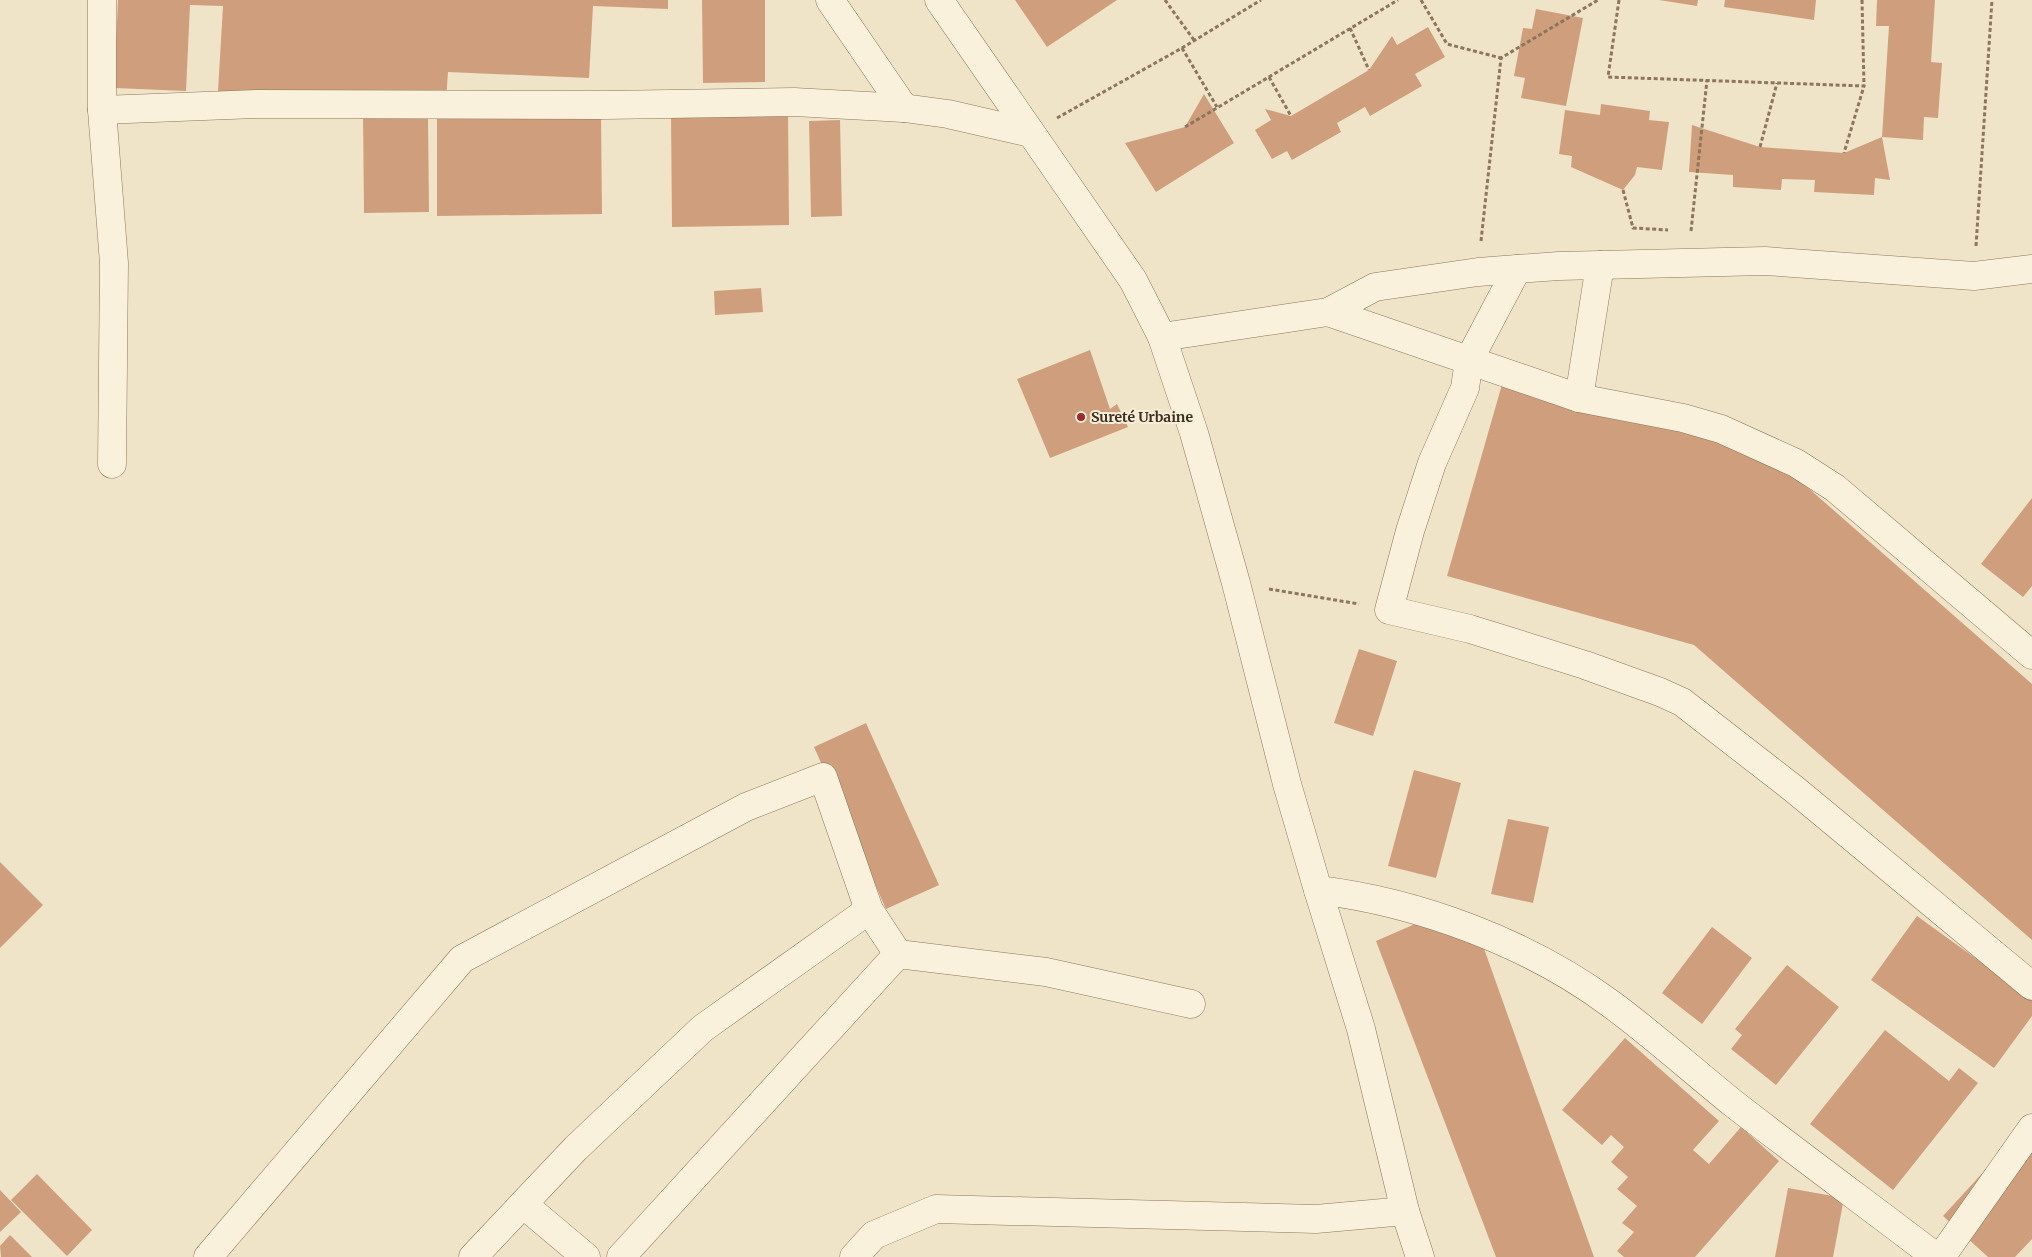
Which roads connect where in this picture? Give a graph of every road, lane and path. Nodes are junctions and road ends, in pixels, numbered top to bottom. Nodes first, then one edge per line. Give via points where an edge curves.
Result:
1 (102, 0) edge
2 (830, 0) edge
3 (939, 0) edge
4 (1165, 0) edge
5 (1261, 0) edge
6 (1398, 0) edge
7 (1421, 0) edge
8 (1598, 0) edge
9 (1618, 0) edge
10 (1862, 0) edge
11 (1992, 0) edge
12 (1350, 28) junction
13 (1194, 40) junction
14 (1182, 48) junction
15 (1501, 58) junction
16 (1369, 70) dead end
17 (1269, 77) junction
18 (1707, 80) junction
19 (1777, 83) junction
20 (1864, 86) junction
21 (904, 108) junction
22 (1217, 108) junction
23 (102, 110) junction
24 (1291, 116) dead end
25 (1186, 127) dead end
26 (1031, 133) junction
27 (1760, 146) dead end
28 (1844, 153) dead end
29 (1623, 190) dead end
30 (1672, 230) dead end
31 (1682, 231) dead end
32 (1691, 232) junction
33 (1688, 263) junction
34 (1600, 265) junction
35 (1517, 269) junction
36 (2032, 270) edge
37 (1478, 272) junction
38 (1974, 276) junction
39 (1328, 312) junction
40 (1162, 337) junction
41 (1469, 360) junction
42 (1579, 398) junction
43 (112, 464) dead end
44 (1236, 583) junction
45 (1389, 610) junction
46 (2032, 655) edge
47 (1318, 890) junction
48 (869, 910) junction
49 (898, 954) junction
50 (2032, 986) edge
51 (1191, 1004) dead end
52 (2032, 1128) edge
53 (522, 1204) junction
54 (1405, 1211) junction
55 (572, 1253) edge
56 (208, 1257) edge
57 (473, 1257) edge
58 (621, 1257) edge
59 (854, 1257) edge
60 (1420, 1257) edge
61 (1936, 1257) edge
62 (1941, 1257) edge

1 - 23 street
2 - 21 street
3 - 26 street
4 - 13 path
5 - 13 path
6 - 12 path
7 - 15 path via 1446,44
8 - 15 path
9 - 18 path via 1608,77
10 - 20 path
11 - 38 path
12 - 16 path
12 - 17 path
13 - 14 path
14 - 22 path
14 - 26 path
15 - 37 path
17 - 22 path
17 - 24 path
18 - 19 path
18 - 32 path
19 - 20 path
19 - 27 path
20 - 28 path
21 - 23 street via 794,102 257,104
21 - 26 street via 948,114
22 - 25 path
23 - 43 street via 114,263
26 - 40 street via 1132,280
29 - 30 path via 1633,228
31 - 32 path
32 - 33 path
33 - 34 street
33 - 38 street via 1765,261
34 - 35 street
34 - 42 street
35 - 37 street
35 - 41 street
36 - 38 street
37 - 39 street via 1375,288
39 - 40 street
39 - 41 street
40 - 44 street via 1194,433
41 - 42 street
41 - 45 street via 1465,388 1432,463
42 - 46 street via 1683,418 1721,430 1796,463 1835,488
44 - 45 path
44 - 47 street via 1287,784
45 - 50 street via 1479,632 1586,665 1682,702
47 - 54 street via 1361,1028
47 - 61 street via 1350,894 1428,915 1487,935 1561,972 1610,1003 1732,1102
48 - 49 street
48 - 53 street via 703,1028 576,1148
48 - 56 street via 823,777 746,807 462,959
49 - 51 street via 1046,972
49 - 58 street
52 - 62 street
53 - 55 street
53 - 57 street
54 - 59 street via 1316,1219 936,1210 874,1235
54 - 60 street

